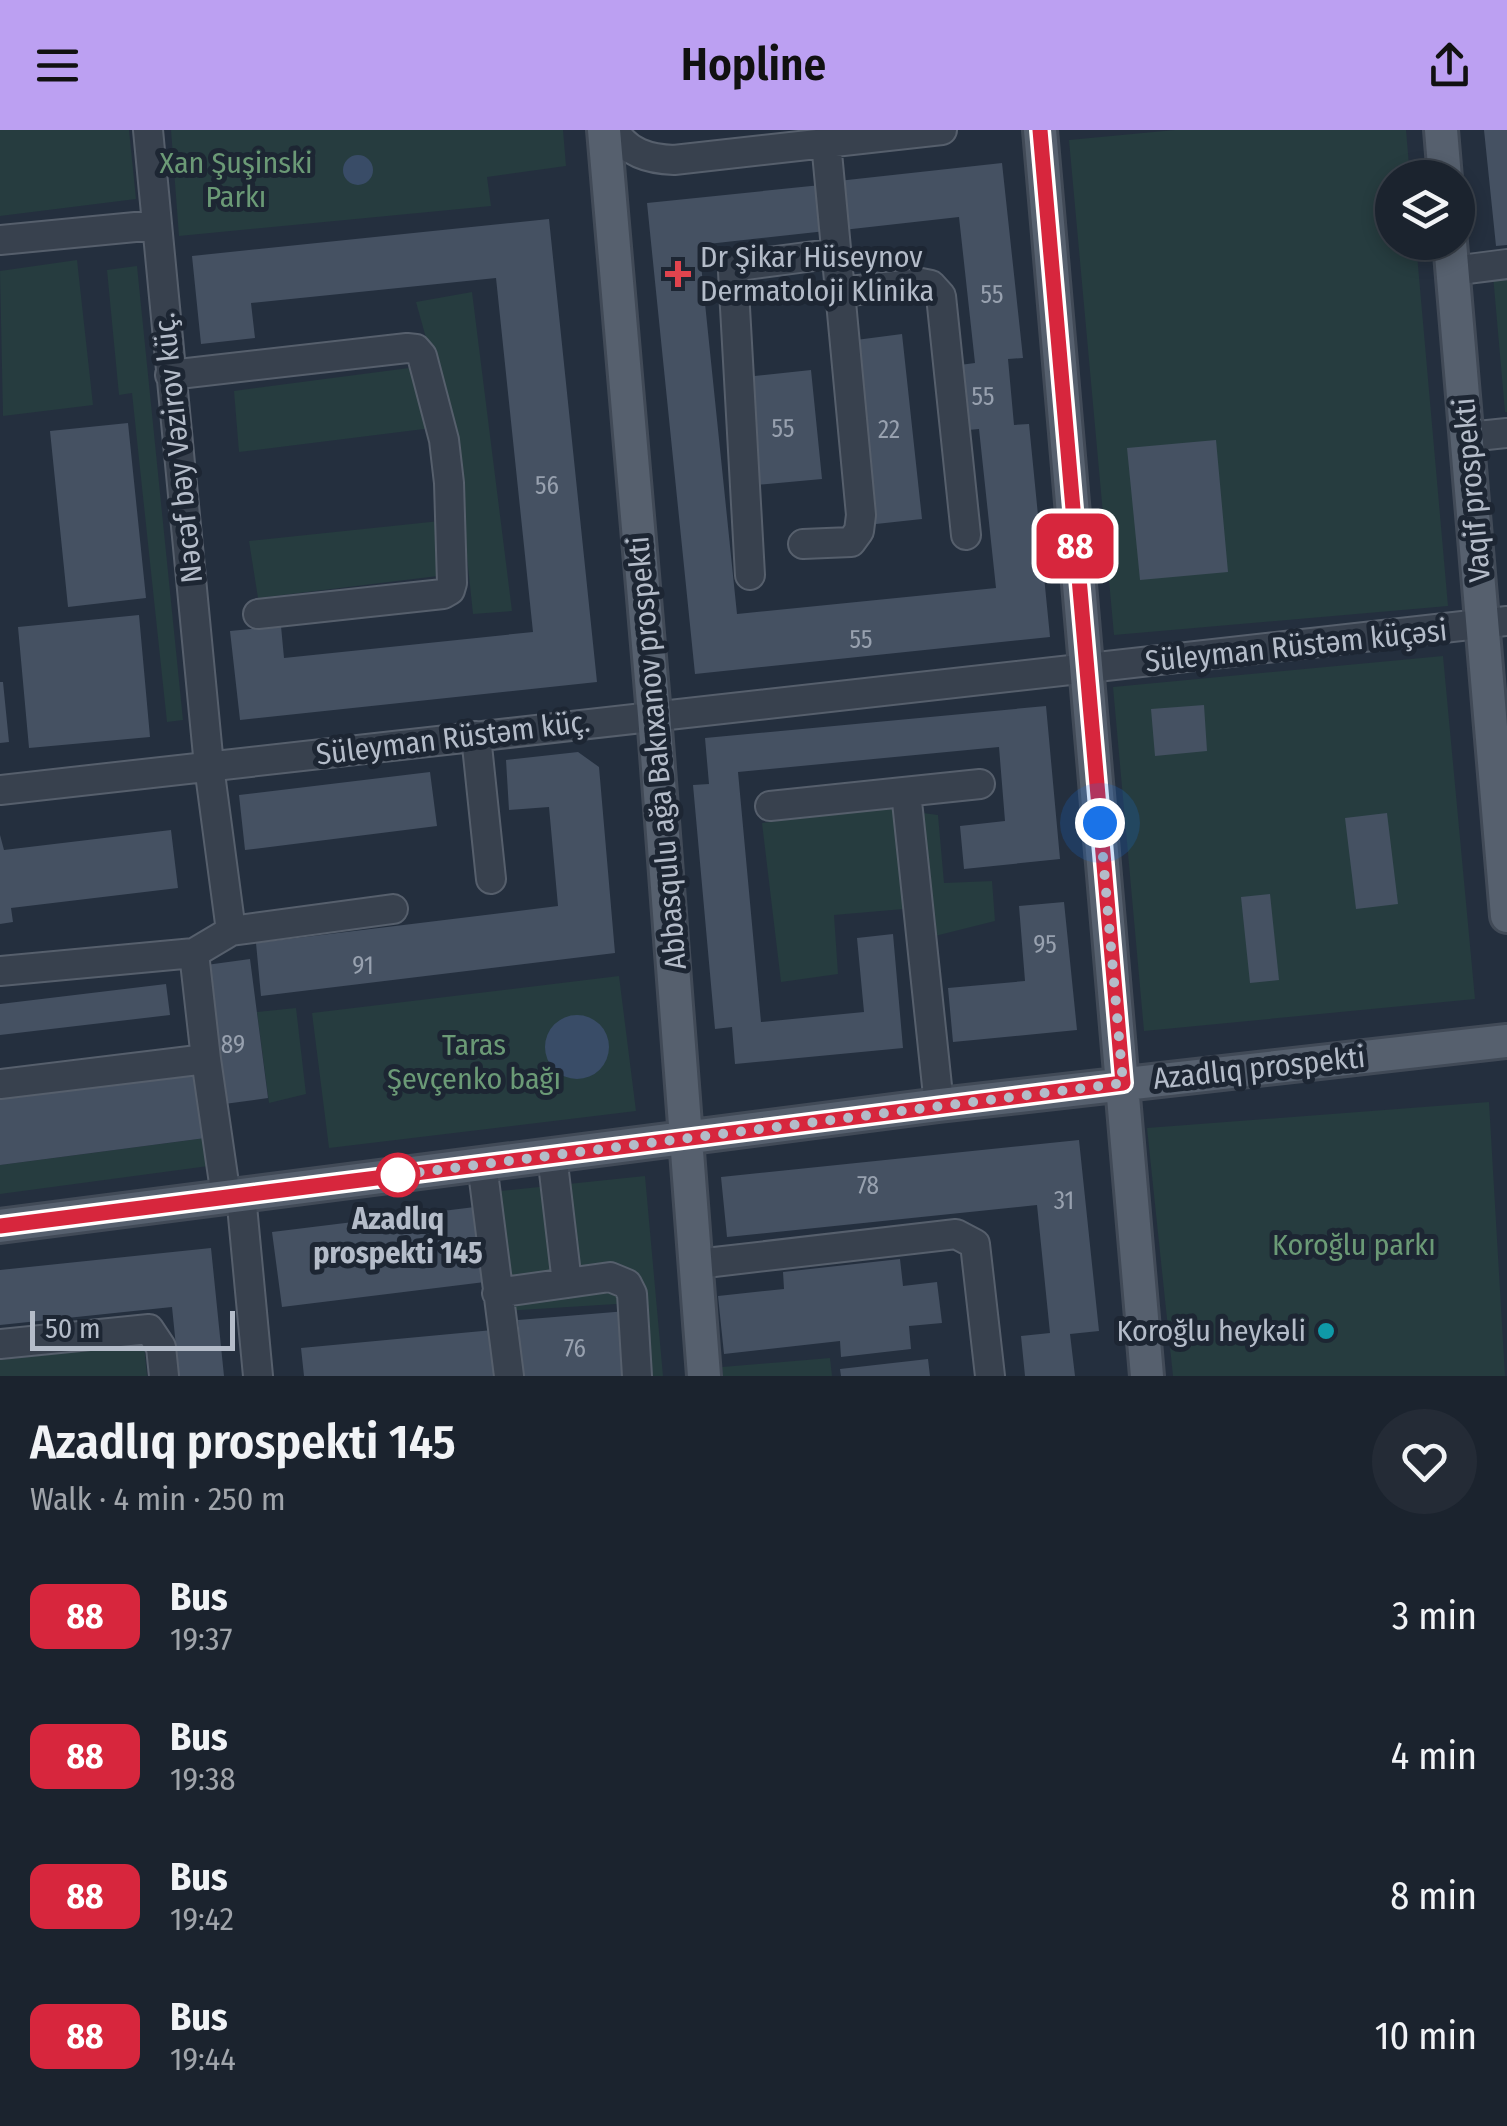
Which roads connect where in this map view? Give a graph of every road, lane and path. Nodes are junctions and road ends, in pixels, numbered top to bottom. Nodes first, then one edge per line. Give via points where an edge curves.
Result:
1 (148, 130) edge
2 (604, 130) edge
3 (614, 130) edge
4 (942, 130) edge
5 (1040, 130) edge
6 (1441, 130) edge
7 (826, 142) junction
8 (1444, 160) edge
9 (156, 225) junction
10 (0, 240) edge
11 (837, 253) junction
12 (1451, 260) edge
13 (1475, 260) edge
14 (1507, 264) edge
15 (841, 292) junction
16 (170, 375) junction
17 (1507, 433) edge
18 (1468, 437) junction
19 (966, 535) dead end
20 (804, 544) dead end
21 (750, 575) dead end
22 (258, 614) dead end
23 (1495, 623) edge
24 (1086, 670) junction
25 (654, 715) junction
26 (476, 736) junction
27 (209, 766) junction
28 (980, 784) dead end
29 (0, 790) edge
30 (906, 792) junction
31 (770, 806) dead end
32 (1503, 809) edge
33 (492, 879) dead end
34 (394, 909) dead end
35 (1507, 916) edge
36 (231, 931) junction
37 (194, 953) junction
38 (0, 971) edge
39 (1507, 1041) edge
40 (206, 1059) junction
41 (1123, 1083) junction
42 (0, 1084) edge
43 (939, 1105) junction
44 (688, 1136) junction
45 (552, 1155) junction
46 (482, 1164) junction
47 (233, 1196) junction
48 (0, 1226) edge
49 (697, 1264) junction
50 (567, 1284) junction
51 (497, 1293) junction
52 (0, 1344) edge
53 (164, 1376) edge
54 (258, 1376) edge
55 (509, 1376) edge
56 (637, 1376) edge
57 (704, 1376) edge
58 (990, 1376) edge
59 (1147, 1376) edge

1 - 9 street, Nəcəf bəy Vəzirov küç.
2 - 25 main road, Abbasqulu ağa Bakıxanov prospekti
3 - 7 street via 635,152 660,160
4 - 7 street
5 - 24 main road
6 - 8 main road
7 - 11 street
9 - 10 street
9 - 16 street, Nəcəf bəy Vəzirov küç.
11 - 15 street
11 - 21 street via 738,266 733,272
12 - 18 main road, Vaqif prospekti
13 - 14 street
15 - 19 street via 921,283 941,296
15 - 20 street via 860,531 851,542
16 - 22 street via 407,348 422,356 444,440 450,590
16 - 27 street, Nəcəf bəy Vəzirov küç.
17 - 18 street
18 - 23 main road, Vaqif prospekti
23 - 24 street, Süleyman Rüstəm küçəsi
23 - 32 main road, Vaqif prospekti
24 - 25 street, Süleyman Rüstəm küç.
24 - 41 main road
25 - 26 street, Süleyman Rüstəm küç.
25 - 44 main road, Abbasqulu ağa Bakıxanov prospekti
26 - 27 street, Süleyman Rüstəm küç.
26 - 33 street
27 - 29 street, Süleyman Rüstəm küç.
27 - 36 street, Nəcəf bəy Vəzirov küç.
28 - 30 street
30 - 31 street
30 - 43 street
32 - 35 main road, Vaqif prospekti
34 - 36 street
36 - 37 street
37 - 38 street
37 - 40 street
39 - 41 main road, Azadlıq prospekti
40 - 42 street
40 - 47 street
41 - 43 main road, Azadlıq prospekti
41 - 59 main road
43 - 44 main road, Azadlıq prospekti
44 - 45 main road, Azadlıq prospekti
44 - 49 main road, Abbasqulu ağa Bakıxanov prospekti
45 - 46 main road, Azadlıq prospekti
45 - 50 street
46 - 47 main road, Azadlıq prospekti
46 - 51 street
47 - 48 main road, Azadlıq prospekti
47 - 54 street
49 - 57 main road, Abbasqulu ağa Bakıxanov prospekti
49 - 58 street via 956,1234 974,1244
50 - 51 street
50 - 56 street via 610,1277 627,1284
51 - 55 street
52 - 53 street via 149,1330 161,1346

